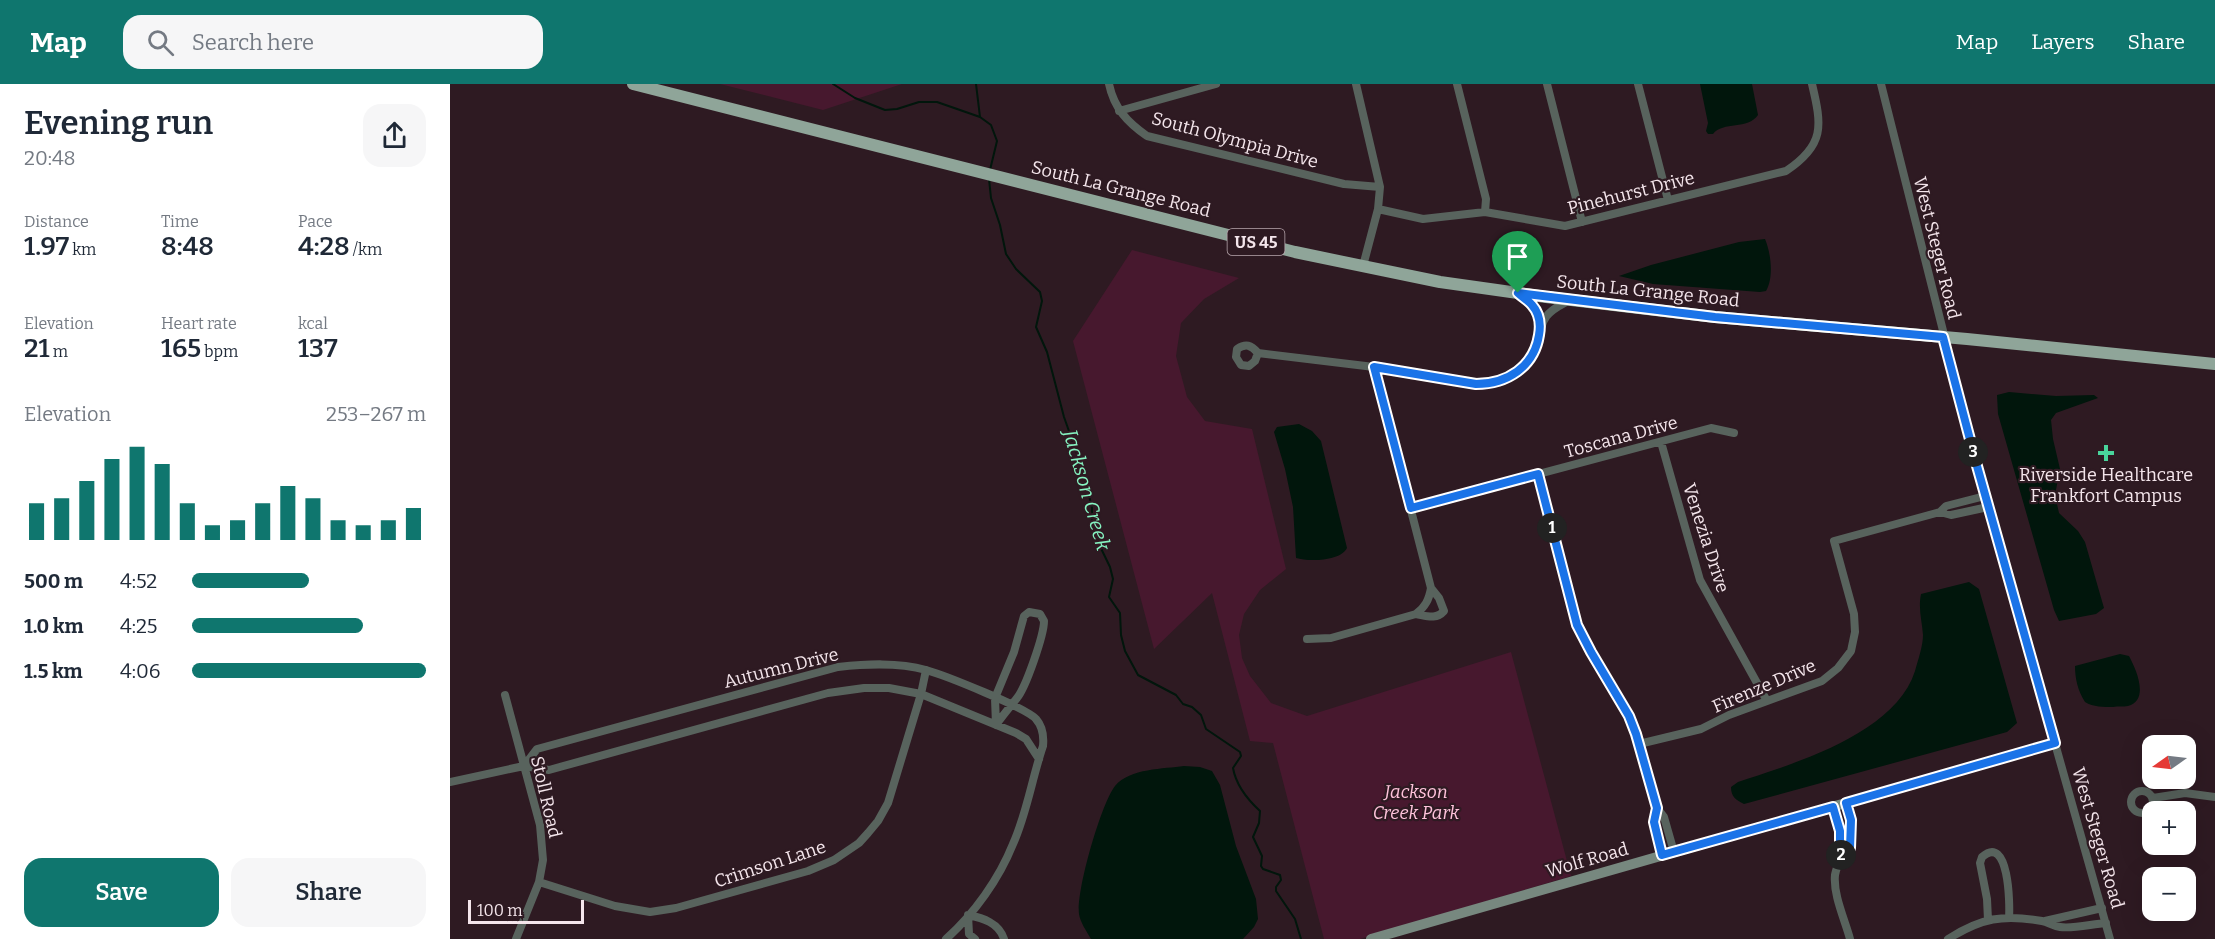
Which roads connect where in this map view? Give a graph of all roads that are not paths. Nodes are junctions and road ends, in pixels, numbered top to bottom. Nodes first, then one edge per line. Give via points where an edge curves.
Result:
1 (633, 84) edge
2 (1109, 84) edge
3 (1216, 84) edge
4 (1356, 84) edge
5 (1457, 84) edge
6 (1547, 84) edge
7 (1638, 84) edge
8 (1812, 84) edge
9 (1881, 84) edge
10 (1119, 111) junction
11 (1380, 187) junction
12 (1668, 200) junction
13 (1378, 209) junction
14 (1485, 212) junction
15 (1582, 222) junction
16 (1363, 266) junction
17 (1518, 293) junction
18 (1570, 300) junction
19 (1541, 325) junction
20 (1943, 337) junction
21 (1257, 353) dead end
22 (2215, 364) edge
23 (1374, 367) junction
24 (1734, 433) dead end
25 (1661, 442) junction
26 (1538, 474) junction
27 (1985, 496) junction
28 (1988, 507) junction
29 (1411, 508) junction
30 (1940, 512) junction
31 (1431, 588) junction
32 (1416, 614) junction
33 (1307, 639) dead end
34 (926, 670) junction
35 (921, 694) junction
36 (505, 695) dead end
37 (995, 698) junction
38 (1767, 701) junction
39 (1010, 704) junction
40 (996, 724) junction
41 (2055, 743) junction
42 (1639, 744) junction
43 (1039, 759) junction
44 (524, 766) junction
45 (450, 782) edge
46 (2215, 797) edge
47 (2153, 798) dead end
48 (1846, 803) junction
49 (1833, 807) junction
50 (1668, 854) junction
51 (1840, 856) junction
52 (539, 882) junction
53 (2102, 908) junction
54 (968, 915) junction
55 (2009, 918) junction
56 (1988, 920) junction
57 (2044, 921) junction
58 (2106, 923) junction
59 (516, 939) edge
60 (946, 939) edge
61 (975, 939) edge
62 (1004, 939) edge
63 (1371, 939) edge
64 (1850, 939) edge
65 (1948, 939) edge
66 (2110, 939) edge

1 - 16 main road, South La Grange Road / US 45
2 - 10 street, South Olympia Drive
3 - 10 street
4 - 11 street
5 - 14 street via 1486,199
6 - 15 street
7 - 12 street
8 - 12 street, Pinehurst Drive via 1819,111 1818,133 1804,159 1786,171
9 - 20 street, West Steger Road
10 - 11 street, South Olympia Drive via 1147,136 1344,184
11 - 13 street
12 - 15 street, Pinehurst Drive
13 - 14 street, Pinehurst Drive via 1423,219
13 - 16 street
14 - 15 street, Pinehurst Drive via 1565,226
16 - 17 main road, South La Grange Road / US 45
17 - 18 main road, South La Grange Road / US 45
17 - 19 street via 1532,305
18 - 19 street via 1553,309
18 - 20 main road, South La Grange Road / US 45
19 - 23 street via 1538,346 1519,372 1489,384
20 - 22 main road, South La Grange Road / US 45
20 - 27 street, West Steger Road
21 - 23 street
23 - 29 street
24 - 25 street, Toscana Drive via 1711,428
25 - 26 street, Toscana Drive
25 - 38 street, Venezia Drive via 1700,580
26 - 29 street, Toscana Drive
26 - 42 street via 1577,625 1629,716
27 - 28 street, West Steger Road
27 - 30 street, Firenze Drive via 1946,506
28 - 30 street, Firenze Drive via 1951,515
28 - 41 street, West Steger Road
29 - 31 street
30 - 38 street, Firenze Drive via 1834,541 1854,614 1851,651 1822,681
31 - 32 street via 1429,599
31 - 32 street via 1444,611 1432,617
32 - 33 street via 1330,638
34 - 35 street, Crimson Lane
34 - 37 street, Autumn Drive
34 - 44 street, Autumn Drive via 868,664 824,670 537,749
35 - 40 street, Autumn Drive
35 - 44 street, Autumn Drive via 888,688 844,690 549,770
35 - 52 street, Crimson Lane via 888,802 859,843 834,860 808,871 657,911 615,906
36 - 44 street, Stoll Road
37 - 39 street, Autumn Drive
37 - 39 street via 1024,616 1036,612 1043,617 1044,626 1018,698
37 - 40 street
38 - 42 street, Firenze Drive via 1701,729
39 - 40 street
39 - 43 street, Autumn Drive via 1028,712 1041,726 1044,740
40 - 43 street, Autumn Drive via 1026,739
41 - 48 main road, Wolf Road
41 - 53 street, West Steger Road
42 - 50 street via 1657,808 1654,822
43 - 54 street via 1014,844
44 - 45 street, Autumn Drive
44 - 52 street, Stoll Road via 540,825 543,860
46 - 47 street via 2185,793
48 - 49 main road, Wolf Road
48 - 51 street via 1851,820 1850,848
49 - 50 main road, Wolf Road
49 - 51 street via 1840,831
50 - 63 main road, Wolf Road
51 - 64 street via 1836,888
52 - 59 street, Stoll Road
53 - 57 street
53 - 58 street, West Steger Road
54 - 60 street
54 - 61 street via 969,934
54 - 62 street via 985,918 1002,932
55 - 56 street
55 - 56 street via 2002,858 1992,852 1982,857 1980,863
55 - 57 street
56 - 65 street
57 - 58 street via 2061,927
58 - 66 street, West Steger Road

